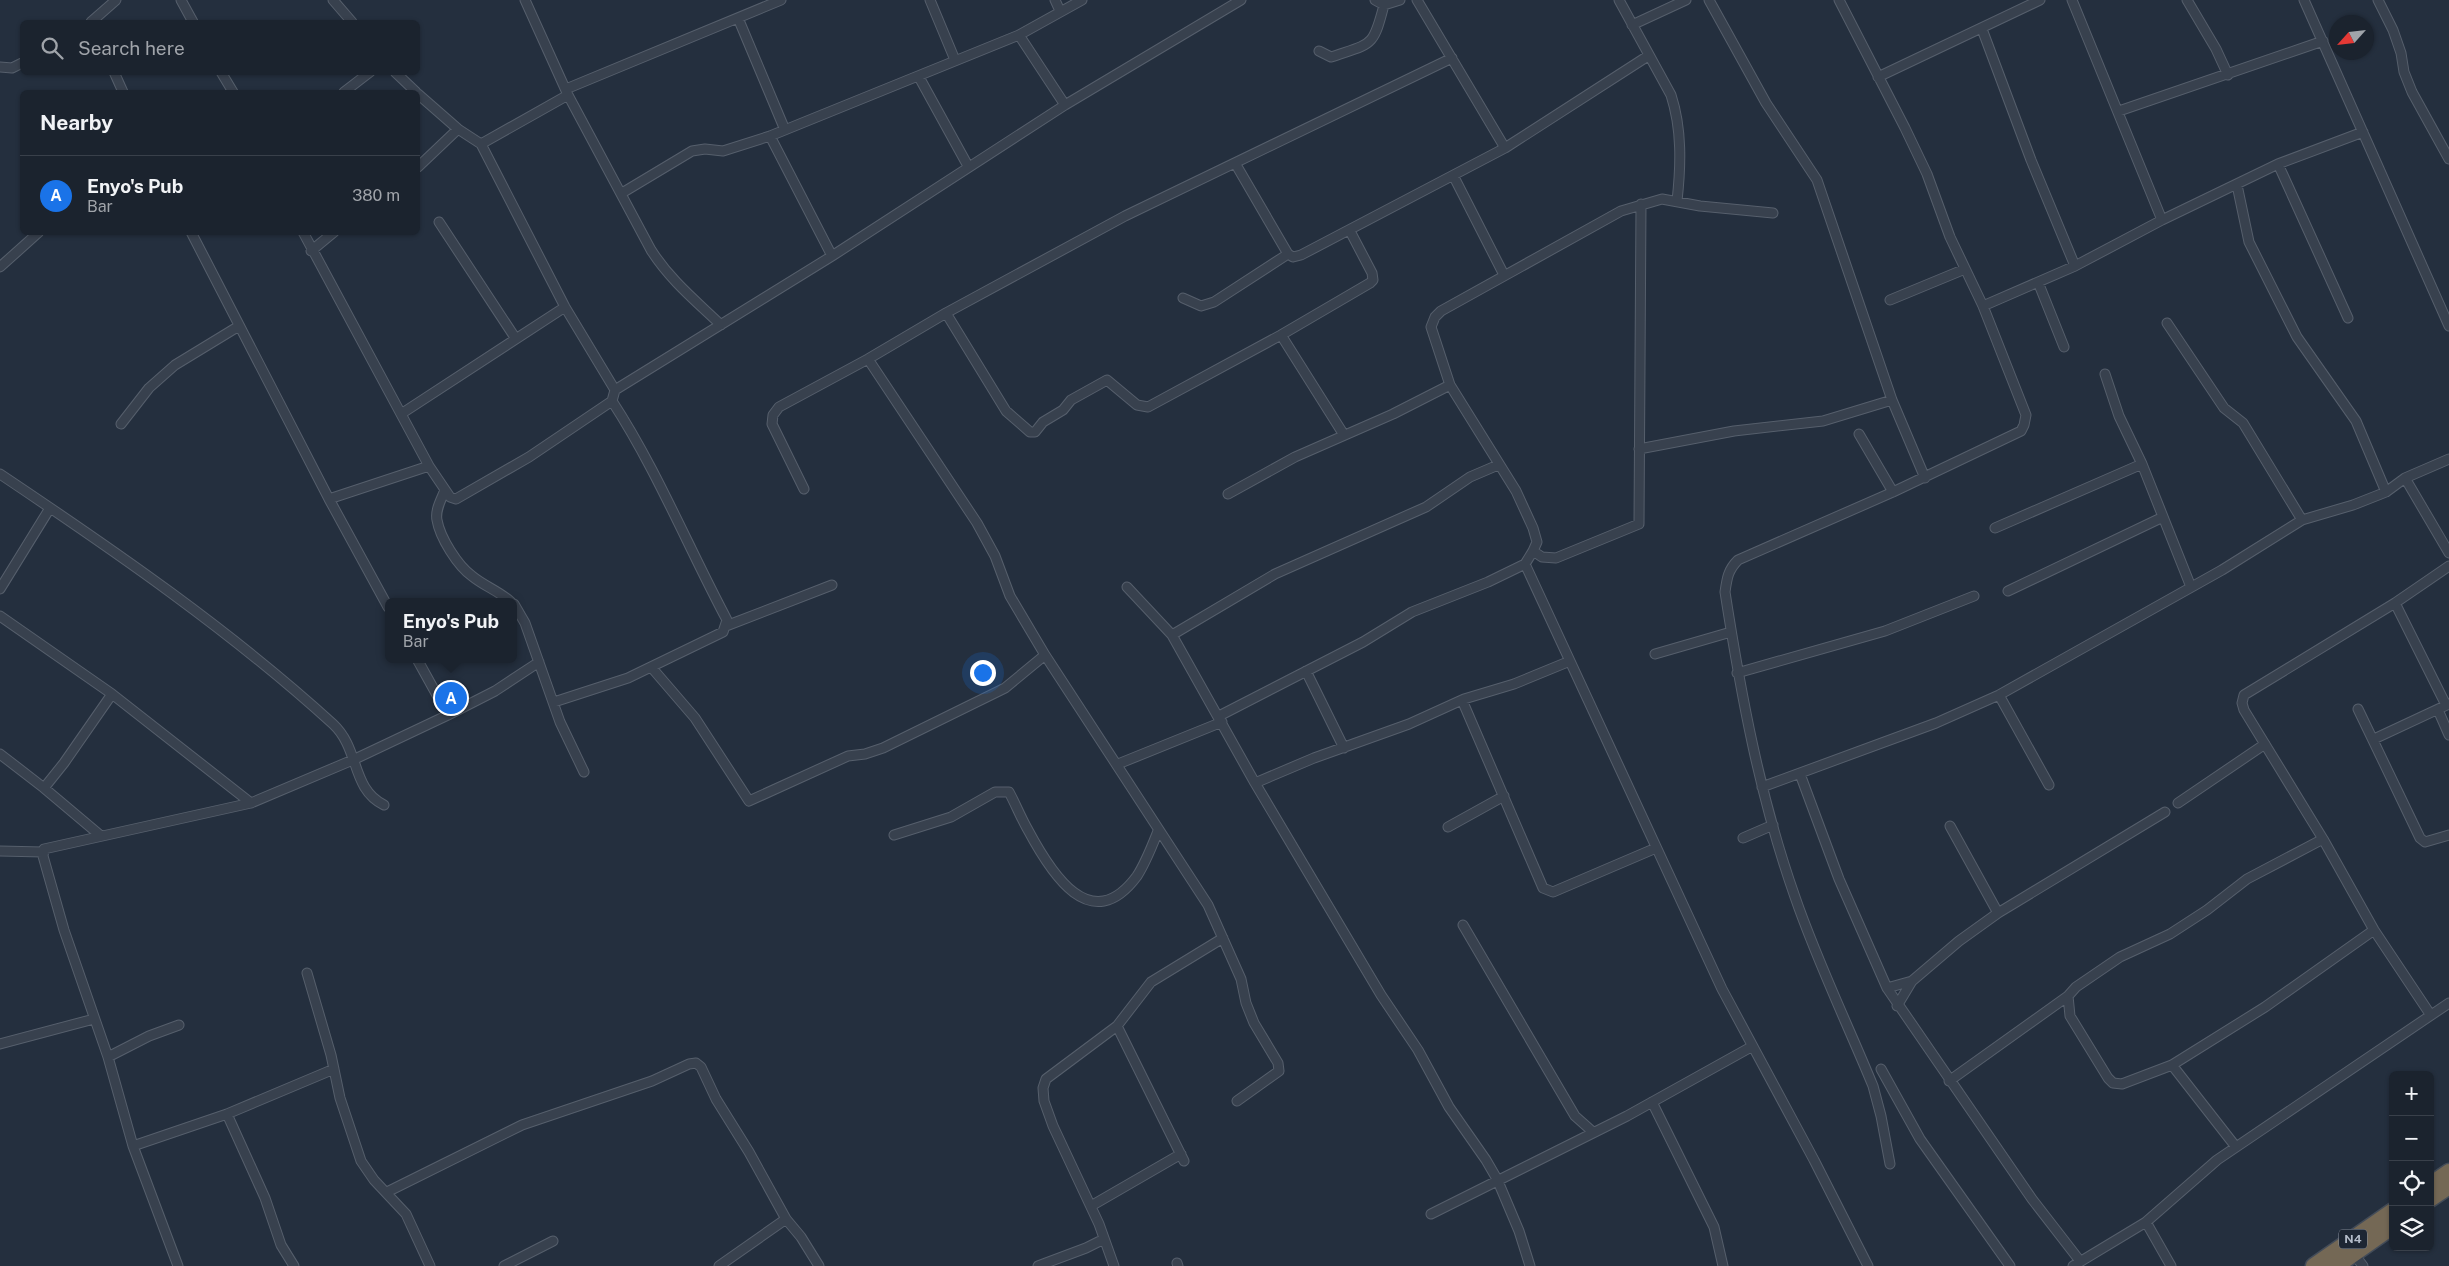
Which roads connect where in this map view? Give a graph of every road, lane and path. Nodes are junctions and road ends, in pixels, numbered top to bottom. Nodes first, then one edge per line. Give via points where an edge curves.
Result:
1 (116, 0) edge
2 (181, 0) edge
3 (333, 0) edge
4 (524, 0) edge
5 (781, 0) edge
6 (930, 0) edge
7 (1055, 0) edge
8 (1082, 0) edge
9 (1241, 0) edge
10 (1375, 0) edge
11 (1400, 0) edge
12 (1417, 0) edge
13 (1620, 0) edge
14 (1686, 0) edge
15 (1709, 0) edge
16 (1839, 0) edge
17 (2040, 0) edge
18 (2072, 0) edge
19 (2188, 0) edge
20 (2304, 0) edge
21 (2378, 0) edge
22 (1384, 5) junction
23 (1060, 11) junction
24 (738, 18) junction
25 (93, 20) edge
26 (192, 20) edge
27 (350, 20) edge
28 (1632, 25) junction
29 (1982, 29) junction
30 (1019, 35) junction
31 (2323, 41) junction
32 (1319, 51) dead end
33 (1648, 56) junction
34 (1452, 58) junction
35 (955, 60) junction
36 (20, 64) edge
37 (1, 68) edge
38 (115, 75) edge
39 (223, 75) edge
40 (366, 75) edge
41 (398, 75) edge
42 (2228, 75) junction
43 (919, 77) junction
44 (1878, 77) junction
45 (122, 90) edge
46 (232, 90) edge
47 (347, 90) edge
48 (414, 90) edge
49 (567, 92) junction
50 (420, 96) edge
51 (1065, 105) junction
52 (2119, 111) junction
53 (458, 130) junction
54 (785, 130) junction
55 (2363, 132) junction
56 (770, 136) junction
57 (481, 144) junction
58 (1505, 148) junction
59 (2449, 159) edge
60 (1235, 163) junction
61 (2278, 164) junction
62 (420, 165) edge
63 (968, 166) junction
64 (1454, 177) junction
65 (2237, 185) junction
66 (622, 193) junction
67 (1677, 201) junction
68 (1641, 204) junction
69 (1773, 213) dead end
70 (2162, 220) junction
71 (439, 222) dead end
72 (1350, 231) junction
73 (36, 235) edge
74 (193, 235) edge
75 (304, 235) edge
76 (330, 235) edge
77 (311, 251) junction
78 (1288, 254) junction
79 (832, 256) junction
80 (2076, 266) junction
81 (0, 267) edge
82 (1965, 269) junction
83 (1504, 275) junction
84 (2038, 282) junction
85 (1183, 298) dead end
86 (1890, 300) dead end
87 (1983, 306) junction
88 (565, 307) junction
89 (946, 313) junction
90 (2348, 318) dead end
91 (2167, 323) dead end
92 (721, 325) junction
93 (239, 326) junction
94 (2449, 326) edge
95 (1281, 335) junction
96 (516, 339) junction
97 (2064, 347) dead end
98 (868, 359) junction
99 (2105, 374) dead end
100 (1450, 385) junction
101 (615, 390) junction
102 (1892, 400) junction
103 (612, 401) junction
104 (401, 414) junction
105 (121, 424) dead end
106 (1859, 434) dead end
107 (1344, 435) junction
108 (1639, 449) junction
109 (2449, 459) edge
110 (2142, 464) junction
111 (1498, 465) junction
112 (429, 466) junction
113 (0, 474) edge
114 (1925, 478) junction
115 (2405, 478) junction
116 (804, 489) dead end
117 (445, 490) junction
118 (1893, 492) junction
119 (2386, 492) junction
120 (1228, 494) dead end
121 (329, 499) junction
122 (50, 508) junction
123 (2163, 517) junction
124 (2302, 520) junction
125 (1995, 528) dead end
126 (1533, 551) junction
127 (2449, 553) edge
128 (1524, 564) junction
129 (2449, 566) edge
130 (832, 584) dead end
131 (1127, 587) dead end
132 (2191, 587) junction
133 (0, 589) edge
134 (2008, 591) dead end
135 (1974, 596) dead end
136 (506, 598) edge
137 (385, 602) edge
138 (2395, 603) junction
139 (517, 611) edge
140 (0, 616) edge
141 (726, 626) junction
142 (1731, 632) junction
143 (1172, 635) junction
144 (1655, 654) dead end
145 (1045, 655) junction
146 (1570, 661) junction
147 (539, 662) junction
148 (419, 663) edge
149 (652, 668) junction
150 (1306, 670) junction
151 (1737, 673) junction
152 (112, 694) junction
153 (1999, 695) junction
154 (1462, 700) junction
155 (554, 702) junction
156 (2444, 706) edge
157 (2358, 709) dead end
158 (448, 715) junction
159 (1221, 719) junction
160 (2449, 735) edge
161 (2374, 739) junction
162 (2265, 744) junction
163 (1344, 748) junction
164 (0, 754) edge
165 (355, 759) junction
166 (1118, 764) junction
167 (584, 772) dead end
168 (1800, 774) junction
169 (1256, 784) junction
170 (2049, 785) dead end
171 (1762, 786) junction
172 (44, 788) junction
173 (1504, 796) junction
174 (250, 802) junction
175 (2178, 803) dead end
176 (384, 805) dead end
177 (2165, 812) dead end
178 (1773, 826) junction
179 (1950, 826) dead end
180 (1448, 827) dead end
181 (1158, 831) junction
182 (894, 835) dead end
183 (2449, 835) edge
184 (101, 836) junction
185 (1743, 838) dead end
186 (2323, 839) junction
187 (1656, 848) junction
188 (0, 851) edge
189 (43, 852) junction
190 (1998, 914) junction
191 (1463, 925) dead end
192 (2374, 930) junction
193 (1223, 938) junction
194 (307, 974) dead end
195 (1912, 980) junction
196 (1886, 988) junction
197 (2068, 996) junction
198 (2449, 1002) edge
199 (1897, 1006) junction
200 (2430, 1014) junction
201 (94, 1019) junction
202 (179, 1025) dead end
203 (1117, 1026) junction
204 (0, 1044) edge
205 (1751, 1047) junction
206 (108, 1057) junction
207 (2172, 1065) junction
208 (334, 1068) junction
209 (1881, 1069) dead end
210 (1948, 1081) junction
211 (1237, 1101) dead end
212 (1652, 1102) junction
213 (227, 1114) junction
214 (1593, 1132) junction
215 (133, 1146) junction
216 (2236, 1147) junction
217 (1890, 1164) dead end
218 (2449, 1172) edge
219 (1498, 1179) junction
220 (2434, 1182) edge
221 (2449, 1186) edge
222 (387, 1192) junction
223 (2434, 1196) edge
224 (1091, 1206) junction
225 (1432, 1214) dead end
226 (2389, 1214) edge
227 (786, 1219) junction
228 (2146, 1222) junction
229 (2389, 1230) edge
230 (1104, 1239) junction
231 (553, 1241) dead end
232 (2358, 1260) edge
233 (2076, 1264) edge
234 (178, 1266) edge
235 (294, 1266) edge
236 (430, 1266) edge
237 (504, 1266) edge
238 (719, 1266) edge
239 (819, 1266) edge
240 (1038, 1266) edge
241 (1114, 1266) edge
242 (1530, 1266) edge
243 (1723, 1266) edge
244 (1868, 1266) edge
245 (2010, 1266) edge
246 (2171, 1266) edge
247 (2314, 1266) edge
248 (2336, 1266) edge

1 - 25 street
2 - 26 street
3 - 27 street
4 - 49 street
5 - 24 street
6 - 35 street
7 - 23 street
8 - 23 street
9 - 51 street
10 - 22 street
11 - 22 street
12 - 34 street
13 - 28 street
14 - 28 street
15 - 102 street via 1766,103 1817,180
16 - 44 street
17 - 29 street
18 - 52 street
19 - 42 street
20 - 31 street
21 - 59 street via 2393,30 2412,92
22 - 32 street via 1376,36 1371,42 1331,57
23 - 30 street
24 - 49 street
24 - 54 street
28 - 33 street
29 - 44 street
29 - 80 street
30 - 35 street
30 - 51 street
31 - 42 street
31 - 55 street
33 - 58 street
33 - 67 street via 1671,94 1676,110 1680,145
34 - 58 street
34 - 60 street
35 - 43 street
36 - 37 street
38 - 45 street
39 - 46 street
40 - 47 street
41 - 48 street
42 - 52 street
43 - 54 street
43 - 63 street
44 - 82 street via 1923,166
49 - 57 street
49 - 66 street
50 - 53 street
51 - 63 street
52 - 70 street
53 - 57 street
53 - 62 street
54 - 56 street
55 - 61 street
55 - 94 street
56 - 66 street via 723,151 699,149
56 - 79 street
57 - 88 street
58 - 64 street
60 - 78 street
60 - 89 street via 1125,216
61 - 65 street
61 - 90 street
63 - 79 street
64 - 72 street
64 - 83 street
65 - 70 street
65 - 119 street via 2248,242 2297,337 2356,421
66 - 92 street via 663,269
67 - 68 street via 1662,199
67 - 69 street
68 - 83 street
68 - 108 street
70 - 80 street
71 - 96 street
72 - 78 street via 1301,255 1294,257
72 - 95 street via 1373,280
73 - 81 street
74 - 93 street
75 - 77 street
76 - 77 street
77 - 104 street
78 - 85 street via 1214,302 1201,306
79 - 92 street
80 - 84 street
82 - 86 street
82 - 87 street
83 - 100 street via 1435,317 1431,327 1434,342
84 - 87 street
84 - 97 street
87 - 114 street via 2026,415 2024,424 2020,431
88 - 96 street
88 - 101 street
89 - 95 street via 1006,411 1030,432 1035,432 1071,400 1107,380 1137,405 1148,407
89 - 98 street
91 - 124 street via 2224,408 2243,423
92 - 101 street
93 - 105 street via 175,365 149,388
93 - 121 street
95 - 107 street
96 - 104 street
98 - 116 street via 779,407 773,415 772,424
98 - 145 street via 977,523 995,556 1010,596
99 - 110 street via 2119,416
100 - 107 street
100 - 111 street
101 - 103 street
102 - 108 street via 1822,420 1734,431
102 - 114 street
103 - 117 street via 529,457 461,497 450,497
103 - 141 street via 656,477 727,620
104 - 112 street
106 - 118 street
107 - 120 street via 1295,456
108 - 126 street via 1639,524 1556,558 1542,557
109 - 115 street
110 - 123 street
110 - 125 street
111 - 126 street via 1516,491 1533,528 1536,542
111 - 143 street via 1470,477 1426,507 1275,574
112 - 117 street
112 - 121 street
113 - 122 street
114 - 118 street
115 - 119 street
115 - 127 street
117 - 136 street via 437,520 454,557 473,577
118 - 142 street via 1738,560 1729,569 1725,592
119 - 124 street
121 - 137 street
122 - 133 street
122 - 165 street via 274,672 335,726
123 - 132 street
123 - 134 street
124 - 132 street
126 - 128 street
128 - 146 street
128 - 150 street via 1412,612
129 - 138 street
130 - 141 street
131 - 143 street
132 - 153 street
135 - 151 street via 1885,630
138 - 156 street
138 - 162 street via 2244,695 2244,710
139 - 147 street via 525,623
140 - 152 street
141 - 149 street via 723,632
142 - 144 street
142 - 151 street
143 - 159 street
145 - 149 street via 1005,688 956,713 882,748 848,756 749,801 695,718
145 - 166 street
146 - 154 street via 1514,684
146 - 187 street
147 - 155 street
147 - 158 street via 495,691
148 - 158 street
149 - 155 street
150 - 159 street
150 - 163 street
151 - 171 street
152 - 172 street
152 - 174 street
153 - 168 street via 1936,724
153 - 170 street
154 - 163 street
154 - 173 street
155 - 167 street
156 - 160 street
156 - 161 street
157 - 161 street
158 - 165 street
159 - 166 street
159 - 169 street
161 - 183 street via 2420,838 2430,842
162 - 175 street
162 - 186 street
163 - 169 street
164 - 172 street
165 - 174 street
165 - 176 street via 366,791
166 - 181 street
168 - 171 street
168 - 196 street
169 - 219 street via 1449,1106
171 - 178 street
172 - 184 street
173 - 180 street
173 - 187 street via 1548,891 1553,892
174 - 184 street
177 - 190 street
178 - 185 street
178 - 217 street via 1795,898 1873,1086
179 - 190 street
181 - 182 street via 1136,876 1108,901 1095,902 1078,897 1050,868 1009,792 996,792 951,817
181 - 193 street via 1208,905
184 - 189 street via 46,848
186 - 192 street
186 - 197 street via 2247,879 2170,934 2120,957
187 - 205 street
188 - 189 street
189 - 201 street via 64,930
190 - 195 street
191 - 214 street via 1575,1116
192 - 200 street
192 - 207 street via 2265,1007
193 - 203 street via 1151,982
193 - 211 street via 1241,979 1254,1023 1278,1063 1279,1072
194 - 208 street
195 - 196 street
195 - 199 street
196 - 199 street
197 - 207 street via 2070,1016 2113,1084 2122,1084
197 - 210 street
198 - 200 street
199 - 210 street
200 - 216 street
201 - 204 street
201 - 206 street
202 - 206 street
203 - 224 street via 1046,1079 1043,1088 1052,1126
203 - 224 street via 1182,1157
205 - 212 street
205 - 244 street
206 - 215 street
207 - 216 street
208 - 213 street
208 - 222 street via 340,1098 361,1161
209 - 245 street via 1916,1131
210 - 233 street
212 - 214 street
212 - 243 street via 1714,1227
213 - 215 street
213 - 235 street via 265,1198 281,1245
214 - 219 street
215 - 234 street
216 - 228 street
218 - 220 highway
219 - 225 street
219 - 242 street
221 - 223 highway
222 - 227 street via 522,1126 696,1063
222 - 236 street via 406,1214
224 - 230 street
226 - 247 highway, N4
227 - 238 street
227 - 239 street
228 - 233 street
228 - 246 street
229 - 232 highway, N4
230 - 240 street
230 - 241 street
231 - 237 street
232 - 248 highway, N4

